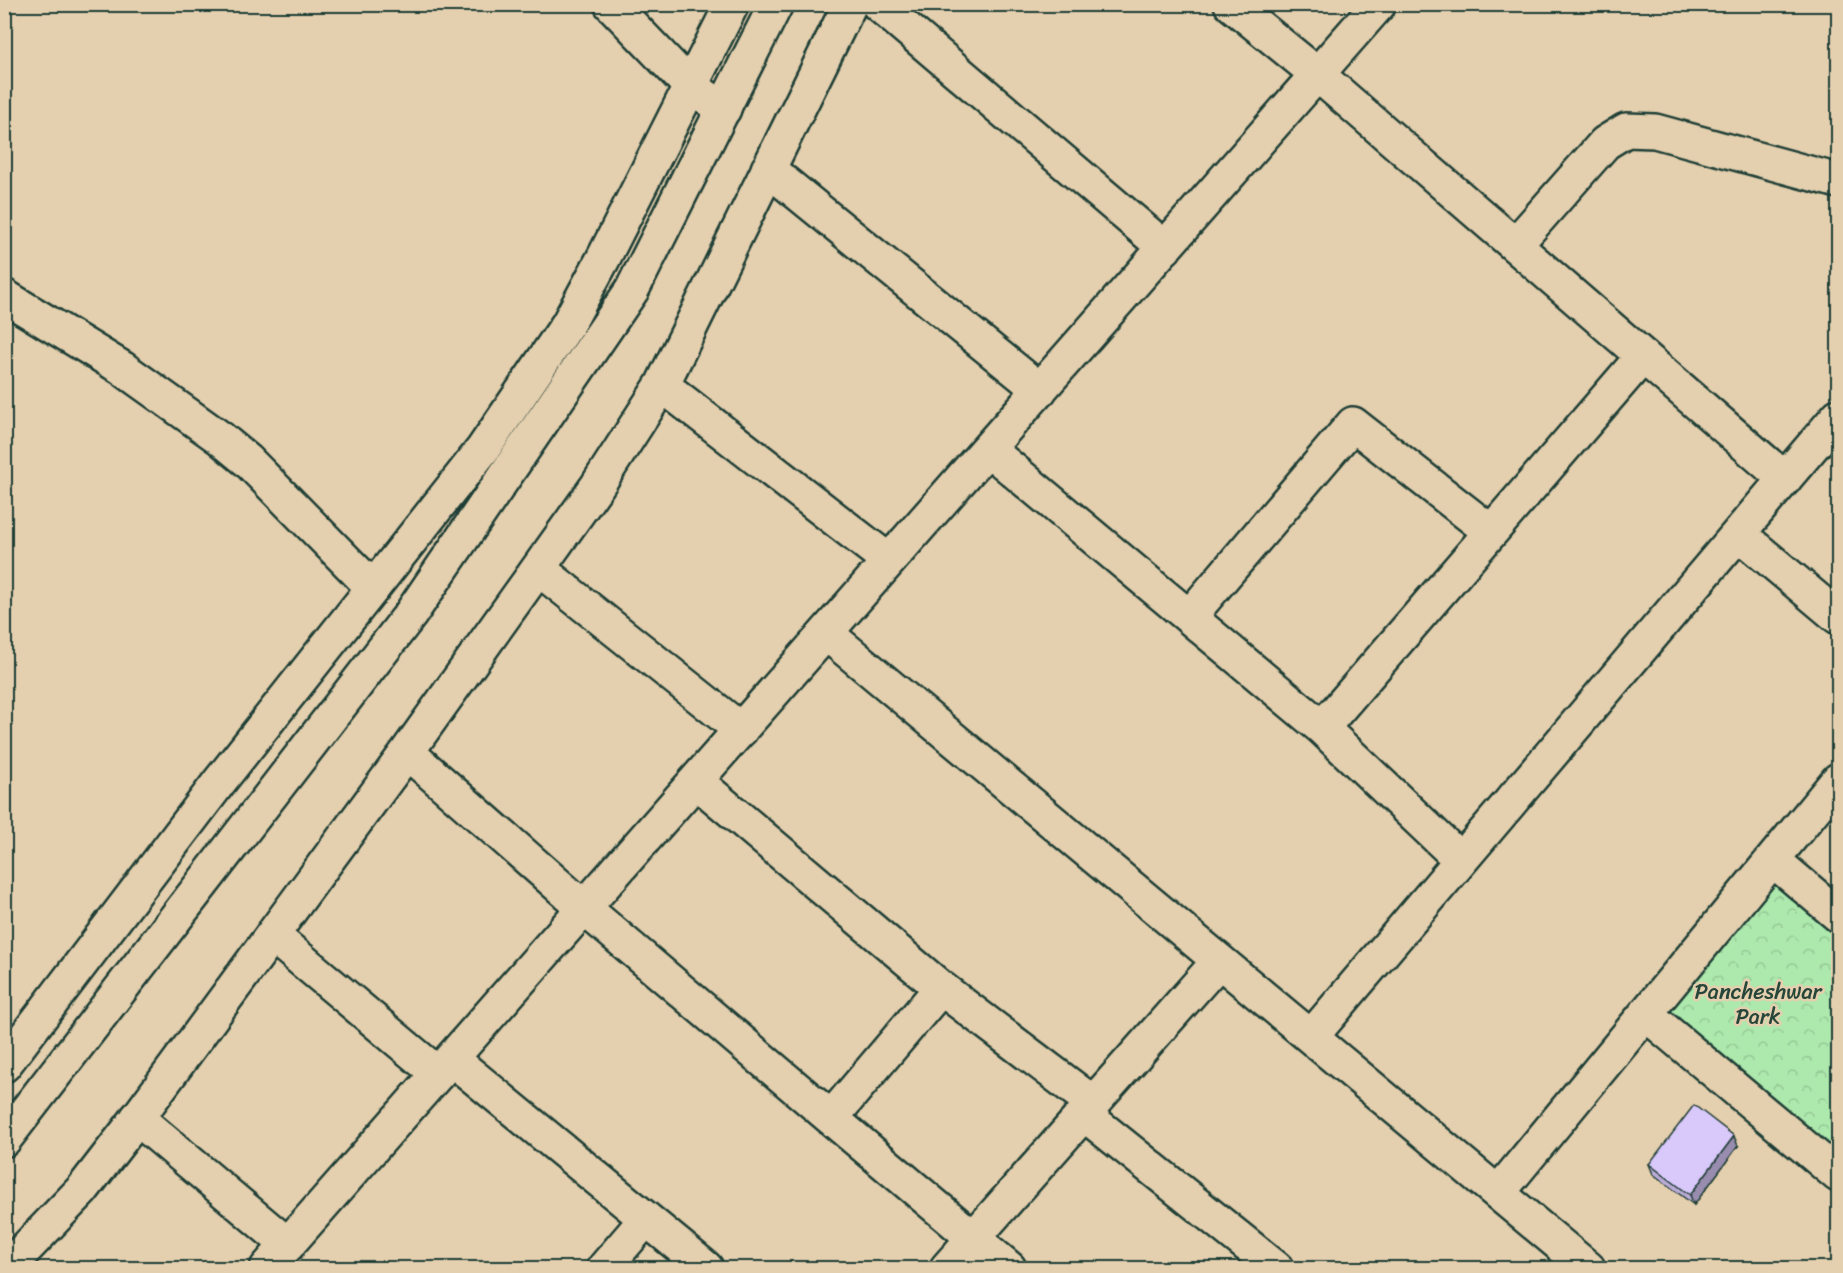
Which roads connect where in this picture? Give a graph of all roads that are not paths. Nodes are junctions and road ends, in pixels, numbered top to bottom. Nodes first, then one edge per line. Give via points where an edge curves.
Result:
1 (611, 4) edge
2 (732, 4) edge
3 (776, 4) edge
4 (850, 4) edge
5 (878, 4) edge
6 (1231, 4) edge
7 (1379, 4) edge
8 (1317, 74) junction
9 (690, 86) junction
10 (723, 109) junction
11 (768, 169) junction
12 (1839, 181) edge
13 (1515, 245) junction
14 (1165, 248) junction
15 (4, 296) edge
16 (1643, 356) junction
17 (662, 385) junction
18 (1040, 390) junction
19 (1839, 416) edge
20 (988, 449) junction
21 (1785, 479) junction
22 (1491, 532) junction
23 (1739, 534) junction
24 (889, 561) junction
25 (538, 569) junction
26 (373, 588) junction
27 (1839, 617) edge
28 (1189, 618) junction
29 (826, 633) junction
30 (1322, 728) junction
31 (741, 730) junction
32 (407, 752) junction
33 (1839, 780) edge
34 (696, 781) junction
35 (1461, 860) junction
36 (1773, 860) junction
37 (584, 908) junction
38 (1839, 915) edge
39 (272, 935) junction
40 (1220, 961) junction
41 (941, 988) junction
42 (1646, 1014) junction
43 (1311, 1037) junction
44 (4, 1065) edge
45 (445, 1066) junction
46 (1089, 1109) junction
47 (136, 1118) junction
48 (831, 1118) junction
49 (4, 1140) edge
50 (1839, 1175) edge
51 (1498, 1193) junction
52 (646, 1219) junction
53 (973, 1239) junction
54 (278, 1257) edge
55 (7, 1269) edge
56 (604, 1269) edge
57 (706, 1269) edge
58 (947, 1269) edge
59 (1009, 1269) edge
60 (1276, 1269) edge
61 (1588, 1269) edge

1 - 9 street
2 - 9 street
3 - 10 street
4 - 11 street
5 - 14 street
6 - 8 street
7 - 8 street
8 - 13 street
8 - 14 street
9 - 10 street
9 - 26 street via 568,324 483,449
10 - 49 street via 632,290 410,615
11 - 17 street
11 - 18 street
12 - 13 street via 1655,131 1626,130 1605,143
13 - 16 street
14 - 18 street
15 - 26 street via 122,368 220,438 248,461
16 - 21 street
16 - 22 street
17 - 24 street
17 - 25 street
18 - 20 street
19 - 21 street
20 - 24 street
20 - 28 street
21 - 23 street
22 - 28 street via 1353,424
22 - 30 street
23 - 27 street
23 - 35 street
24 - 29 street
25 - 31 street
25 - 32 street
26 - 44 street
28 - 30 street
29 - 31 street
29 - 40 street
30 - 35 street
31 - 34 street
32 - 37 street
32 - 39 street
33 - 36 street
34 - 37 street
34 - 41 street
35 - 43 street
36 - 38 street
36 - 42 street
37 - 45 street
37 - 48 street
39 - 45 street
39 - 47 street
40 - 43 street
40 - 46 street
41 - 46 street
41 - 48 street
42 - 50 street
42 - 51 street
43 - 51 street
45 - 52 street
45 - 54 street
46 - 53 street
46 - 60 street
47 - 54 street
47 - 55 street via 82,1190
48 - 53 street
51 - 61 street
52 - 56 street
52 - 57 street
53 - 58 street
53 - 59 street

